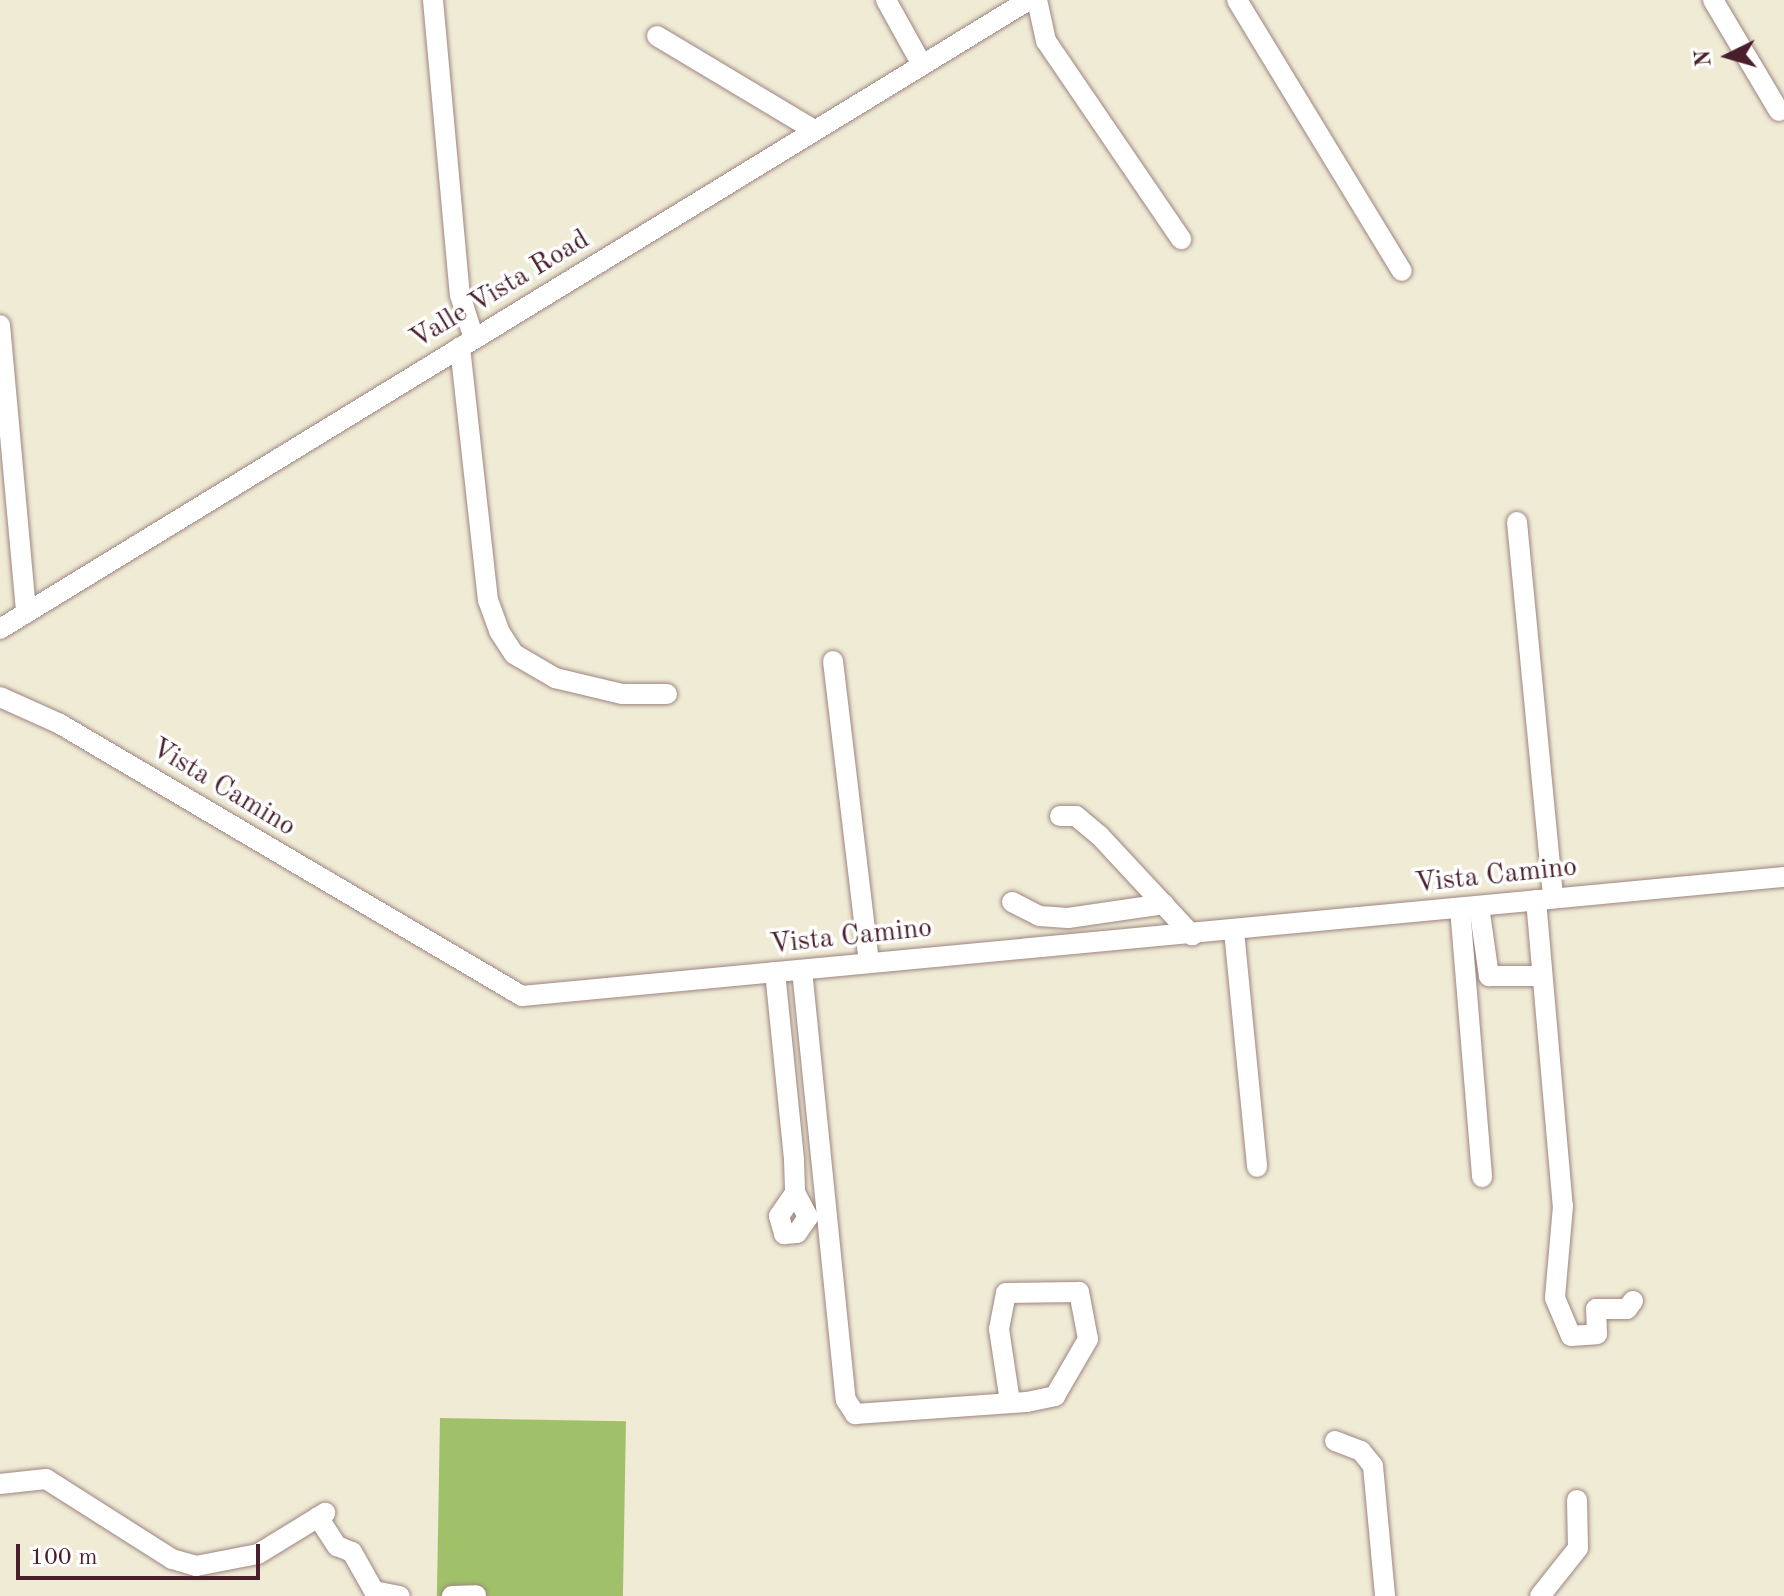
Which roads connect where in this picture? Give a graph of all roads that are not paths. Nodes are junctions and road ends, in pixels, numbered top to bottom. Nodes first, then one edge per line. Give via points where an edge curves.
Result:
1 (433, 0) edge
2 (886, 0) edge
3 (1029, 0) edge
4 (1037, 0) edge
5 (1237, 0) edge
6 (1713, 0) edge
7 (657, 36) dead end
8 (922, 65) junction
9 (1779, 111) dead end
10 (814, 130) junction
11 (1181, 239) dead end
12 (1402, 271) dead end
13 (0, 325) edge
14 (467, 343) junction
15 (1517, 522) dead end
16 (26, 613) junction
17 (0, 629) edge
18 (833, 661) dead end
19 (667, 694) dead end
20 (0, 697) edge
21 (1060, 816) dead end
22 (1784, 877) edge
23 (1545, 899) junction
24 (1012, 902) dead end
25 (1164, 904) junction
26 (1470, 907) junction
27 (1234, 931) junction
28 (1192, 935) junction
29 (869, 962) junction
30 (802, 970) junction
31 (775, 972) junction
32 (1542, 976) junction
33 (1257, 1167) dead end
34 (1482, 1177) dead end
35 (795, 1193) dead end
36 (1633, 1301) dead end
37 (1010, 1402) junction
38 (1335, 1441) dead end
39 (0, 1484) edge
40 (1577, 1500) dead end
41 (476, 1595) edge
42 (400, 1596) edge
43 (452, 1596) edge
44 (1385, 1596) edge
45 (1540, 1596) edge

1 - 14 street
2 - 8 street
3 - 8 street, Valle Vista Road
4 - 11 street via 1046,41
5 - 12 street
6 - 9 street
7 - 10 street
8 - 10 street, Valle Vista Road
10 - 14 street, Valle Vista Road
13 - 16 street
14 - 16 street, Valle Vista Road
14 - 19 street via 488,600 499,631 514,654 555,678 622,694
15 - 23 street
16 - 17 street, Valle Vista Road
18 - 29 street
20 - 31 street, Vista Camino via 60,724 522,996
21 - 25 street via 1076,816 1099,835
22 - 23 street, Vista Camino
23 - 26 street, Vista Camino
23 - 32 street
24 - 25 street via 1039,916 1068,918
25 - 28 street
26 - 27 street, Vista Camino
26 - 32 street via 1489,976
26 - 34 street
27 - 28 street, Vista Camino
27 - 33 street
28 - 29 street, Vista Camino
29 - 30 street, Vista Camino
30 - 31 street, Vista Camino
30 - 37 street via 846,1400 855,1414
31 - 35 street
32 - 36 street via 1563,1206 1555,1298 1571,1336 1597,1334 1596,1309 1627,1309
37 - 37 street via 1055,1396 1080,1364 1089,1318 1079,1292 1060,1286 1006,1293 999,1329
38 - 44 street via 1361,1451 1373,1466
39 - 42 street via 46,1479 172,1559 196,1566 258,1554 321,1515 337,1546 352,1552 374,1591
40 - 45 street via 1578,1548
41 - 43 street

